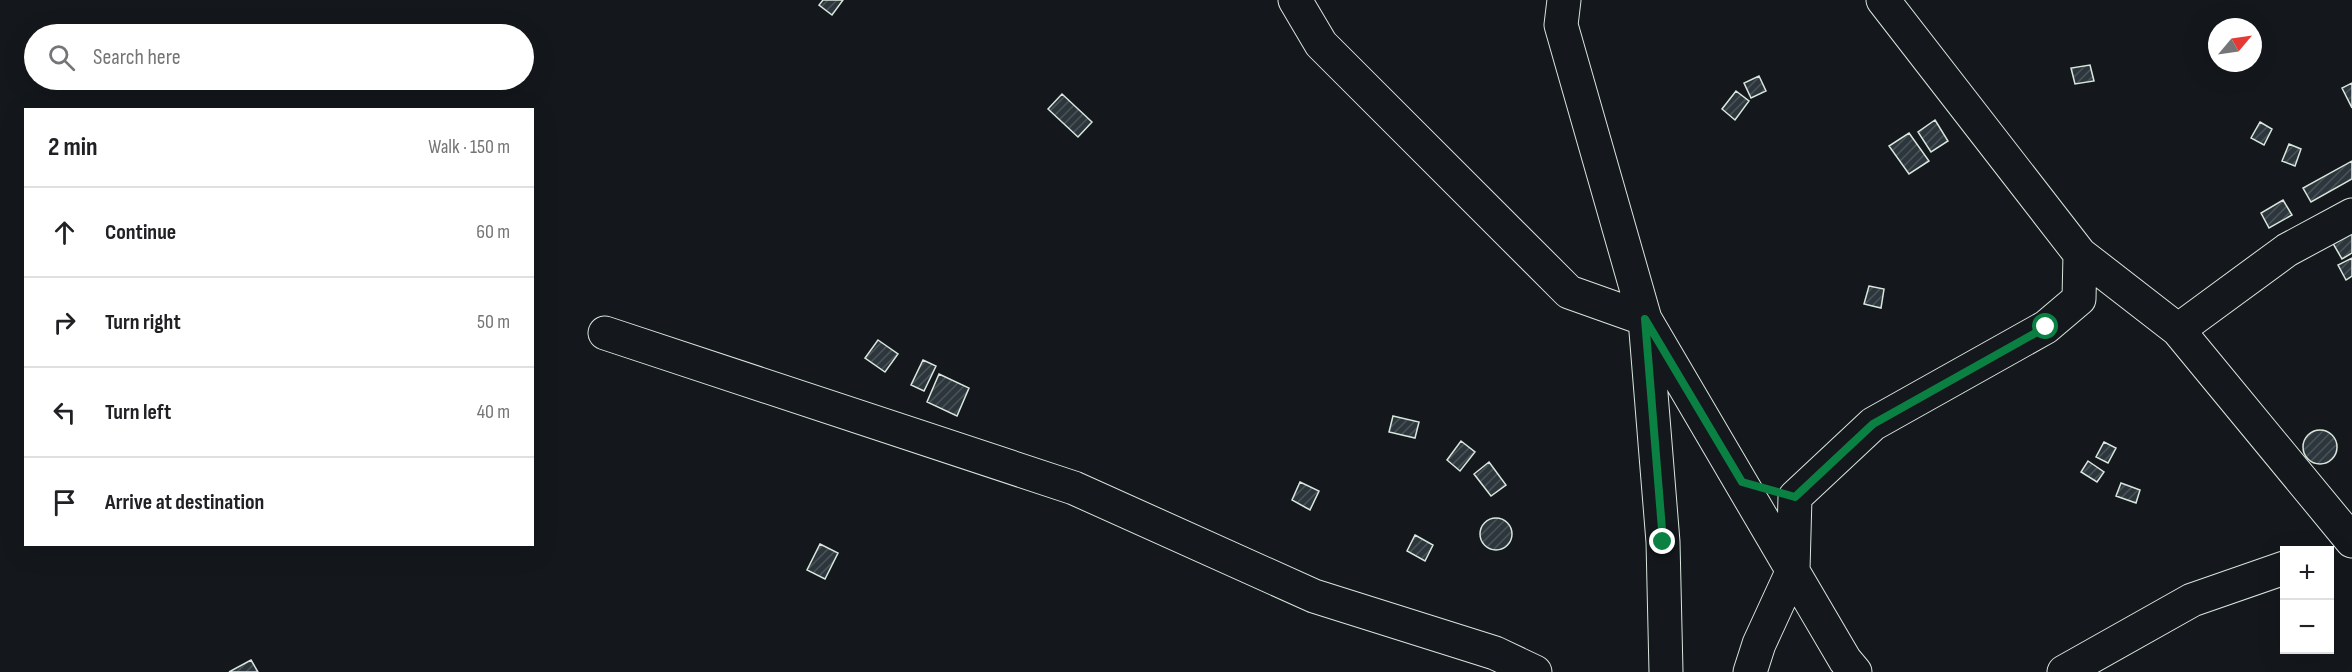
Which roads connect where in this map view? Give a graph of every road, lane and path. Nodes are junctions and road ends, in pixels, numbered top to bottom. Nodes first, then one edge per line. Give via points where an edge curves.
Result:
1 (1295, 0) edge
2 (1564, 0) edge
3 (1883, 0) edge
4 (2352, 215) edge
5 (2080, 254) junction
6 (1645, 319) junction
7 (2178, 330) junction
8 (605, 333) dead end
9 (1742, 482) junction
10 (1795, 497) junction
11 (2352, 542) edge
12 (2334, 550) edge
13 (2280, 569) edge
14 (1793, 570) junction
15 (1535, 672) edge
16 (1666, 672) edge
17 (1750, 672) edge
18 (1855, 672) edge
19 (2064, 672) edge

1 - 6 street via 1322,44 1569,292
2 - 6 street via 1561,25
3 - 5 street
4 - 7 street via 2287,250
5 - 7 street
5 - 10 street via 2079,299 2046,327 1873,424
6 - 9 street
6 - 16 street via 1663,542
7 - 11 street
8 - 15 street via 1074,488 1314,596 1495,653
9 - 10 street
9 - 14 street
10 - 14 street
11 - 12 street
13 - 19 street via 2192,600
14 - 17 street
14 - 18 street

